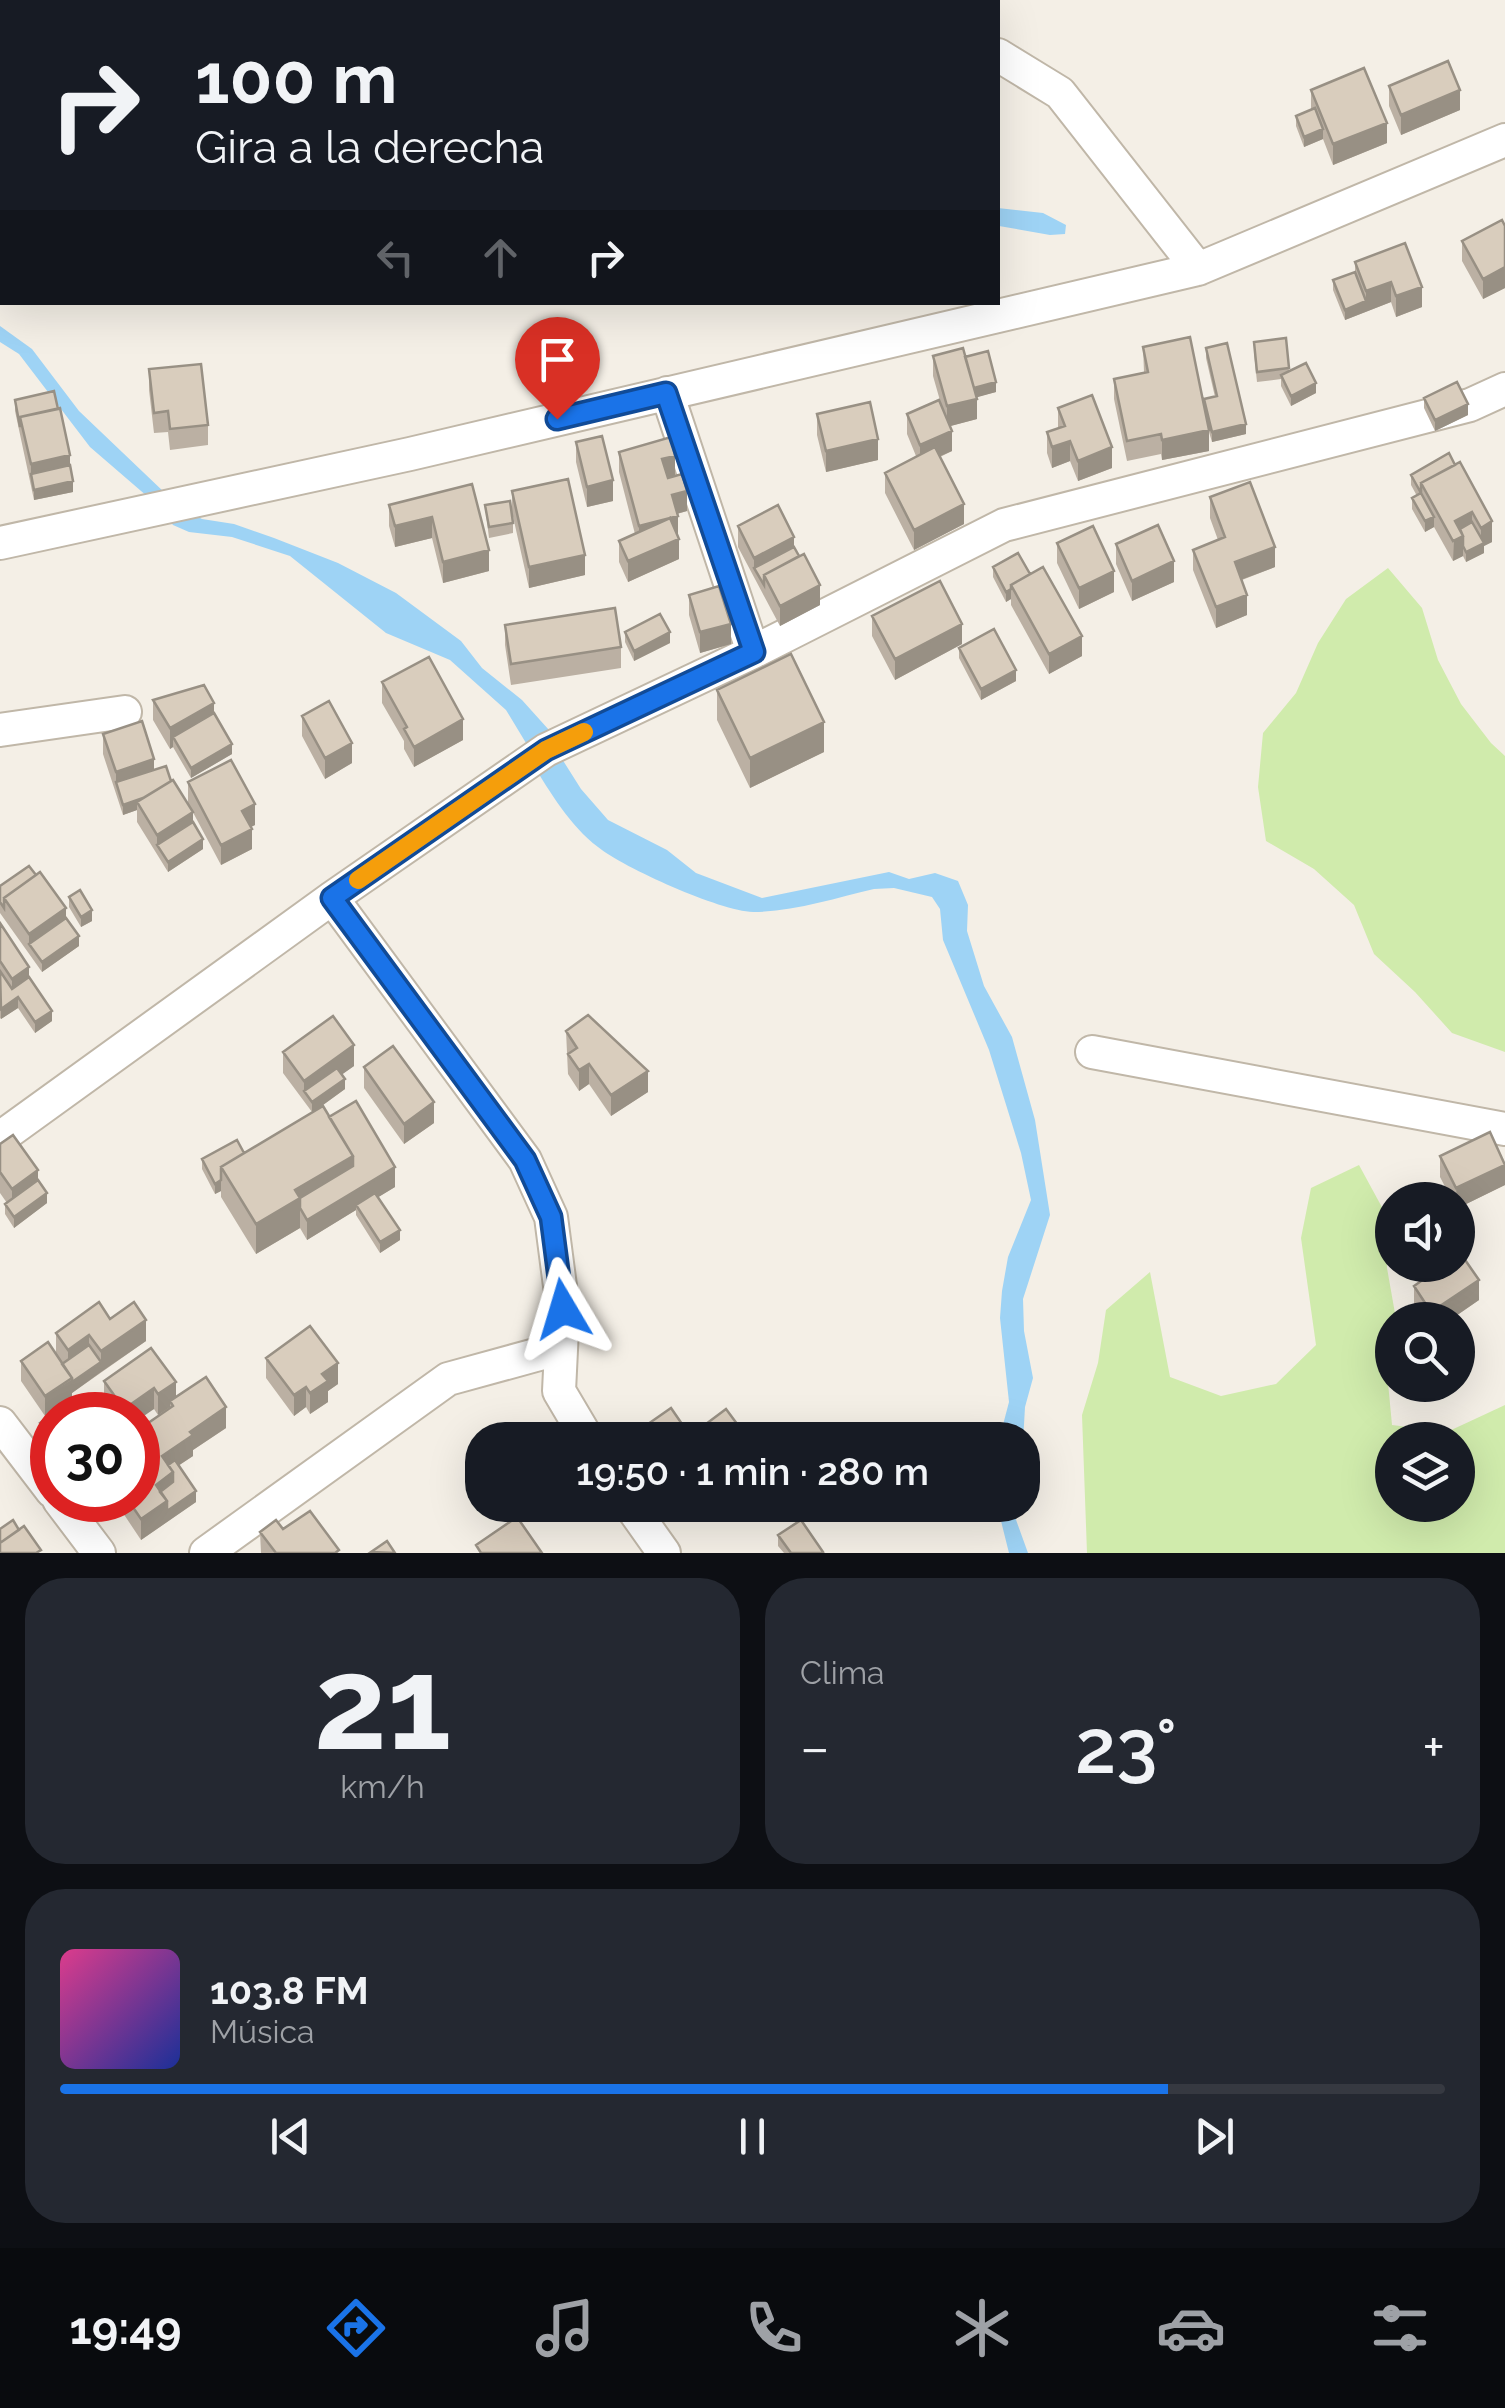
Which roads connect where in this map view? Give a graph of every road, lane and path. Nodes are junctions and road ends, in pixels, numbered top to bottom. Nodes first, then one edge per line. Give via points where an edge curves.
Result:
1 (1000, 56) edge
2 (1505, 140) edge
3 (1198, 268) junction
4 (1505, 389) edge
5 (666, 393) junction
6 (0, 543) edge
7 (754, 652) junction
8 (125, 712) dead end
9 (0, 730) edge
10 (332, 898) junction
11 (1092, 1052) dead end
12 (1505, 1129) edge
13 (0, 1138) edge
14 (561, 1348) junction
15 (0, 1422) edge
16 (577, 1422) edge
17 (30, 1462) edge
18 (76, 1522) edge
19 (642, 1522) edge
20 (100, 1553) edge
21 (206, 1553) edge
22 (664, 1553) edge

1 - 3 street via 1060,93
2 - 3 street
3 - 5 street
4 - 7 street via 1470,405 1004,525
5 - 6 street
5 - 7 street
7 - 10 street via 546,750
8 - 9 street
10 - 13 street
10 - 14 street via 525,1160 551,1217
11 - 12 street
14 - 16 street via 559,1391
14 - 21 street via 448,1378
15 - 17 street
18 - 20 street
19 - 22 street

